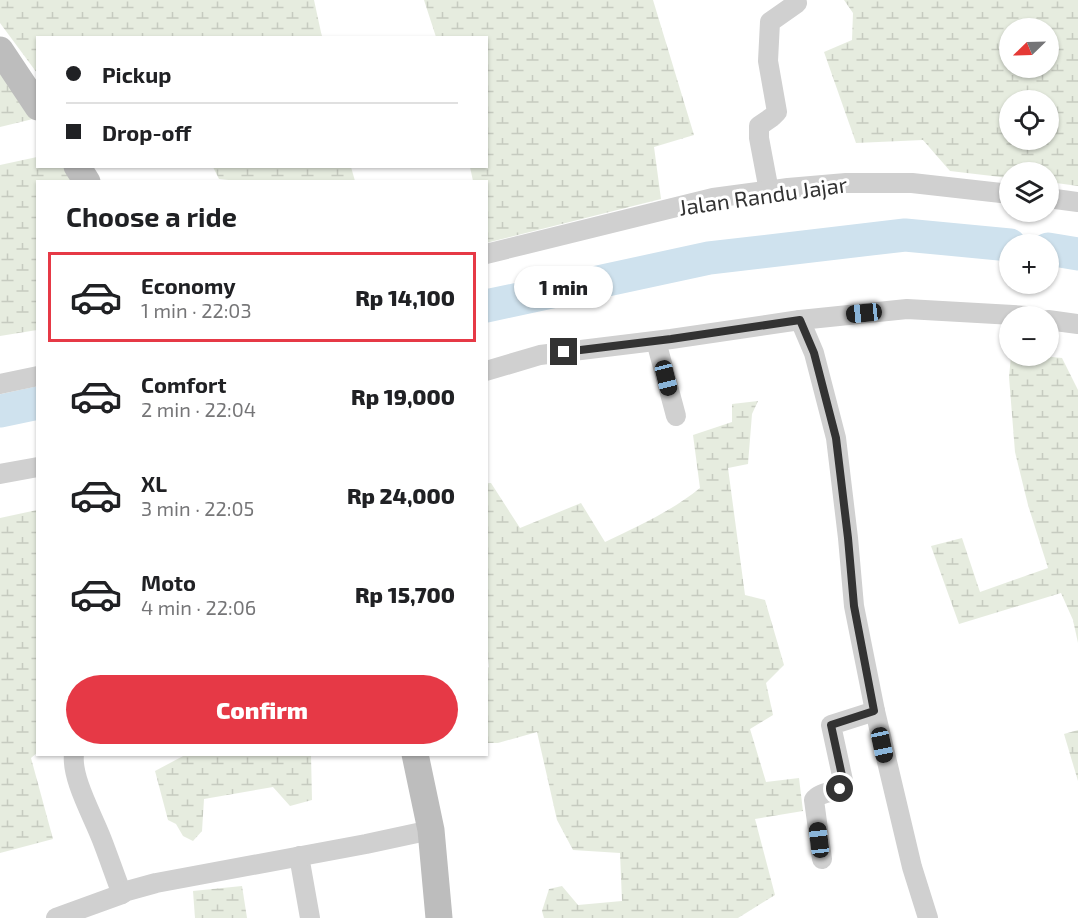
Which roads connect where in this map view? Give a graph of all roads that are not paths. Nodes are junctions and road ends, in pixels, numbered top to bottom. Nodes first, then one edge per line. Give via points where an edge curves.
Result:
1 (797, 3) dead end
2 (0, 51) edge
3 (36, 104) edge
4 (767, 181) junction
5 (999, 193) edge
6 (1059, 199) edge
7 (1078, 202) edge
8 (488, 254) edge
9 (999, 314) edge
10 (800, 320) junction
11 (1059, 321) edge
12 (1078, 324) edge
13 (657, 341) junction
14 (488, 370) edge
15 (36, 376) edge
16 (0, 384) edge
17 (676, 416) dead end
18 (36, 467) edge
19 (0, 474) edge
20 (874, 711) junction
21 (74, 756) edge
22 (415, 756) edge
23 (431, 830) junction
24 (298, 856) junction
25 (822, 859) dead end
26 (122, 894) junction
27 (56, 918) edge
28 (310, 918) edge
29 (439, 918) edge
30 (928, 918) edge

1 - 4 street via 770,22 768,62 777,112 759,126
2 - 3 street
4 - 5 street, Jalan Randu Jajar via 912,183
4 - 8 street, Jalan Randu Jajar
6 - 7 street
9 - 10 street via 907,309
10 - 13 street
10 - 20 street via 814,353 836,438 854,606
11 - 12 street
13 - 14 street via 540,355
13 - 17 street
15 - 16 street
18 - 19 street
20 - 25 street via 831,725 844,785 814,800
20 - 30 street
21 - 26 street via 75,776
22 - 23 street
23 - 24 street
23 - 29 street
24 - 26 street via 156,883
24 - 28 street
26 - 27 street

